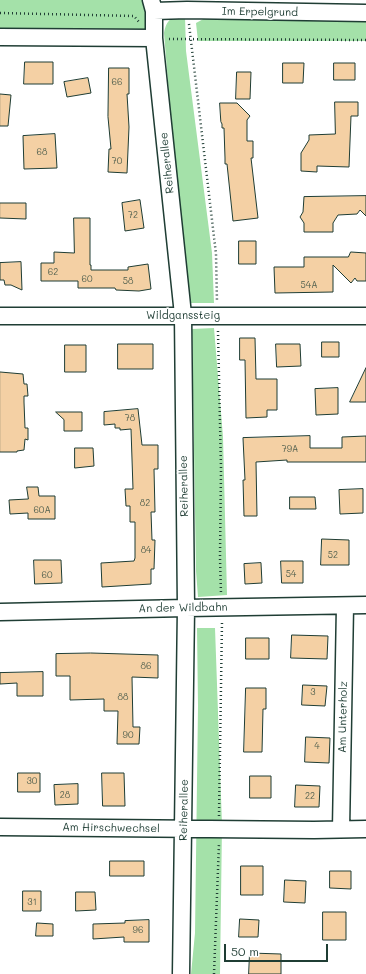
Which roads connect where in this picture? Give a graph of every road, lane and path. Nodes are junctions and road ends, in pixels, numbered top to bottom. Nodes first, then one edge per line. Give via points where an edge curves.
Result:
1 (152, 6) edge
2 (187, 10) junction
3 (0, 13) edge
4 (366, 14) edge
5 (0, 37) edge
6 (154, 38) junction
7 (191, 39) junction
8 (366, 40) edge
9 (183, 315) junction
10 (218, 315) junction
11 (0, 316) edge
12 (366, 316) edge
13 (366, 605) edge
14 (345, 606) junction
15 (222, 607) junction
16 (186, 608) junction
17 (0, 612) edge
18 (0, 827) edge
19 (184, 829) junction
20 (219, 829) junction
21 (341, 829) junction
22 (366, 829) edge
23 (181, 974) edge
24 (214, 974) edge

1 - 2 street, Im Erpelgrund
1 - 6 street, Reiherallee
2 - 4 street, Im Erpelgrund
2 - 7 path
3 - 6 path via 134,16
5 - 6 street
6 - 7 path
6 - 9 street, Reiherallee
7 - 8 path
7 - 10 path via 216,254
9 - 10 street, Wildganssteig
9 - 11 street, Wildganssteig
9 - 16 street, Reiherallee
10 - 12 street, Wildganssteig
10 - 15 path
13 - 14 street, An der Wildbahn
14 - 15 street, An der Wildbahn
14 - 21 street, Am Unterholz
15 - 16 street, An der Wildbahn
15 - 20 path
16 - 17 street, An der Wildbahn
16 - 19 street, Reiherallee
18 - 19 street, Am Hirschwechsel
19 - 20 street, Am Hirschwechsel
19 - 23 street, Reiherallee
20 - 21 street, Am Hirschwechsel
20 - 24 path
21 - 22 street, Am Hirschwechsel

